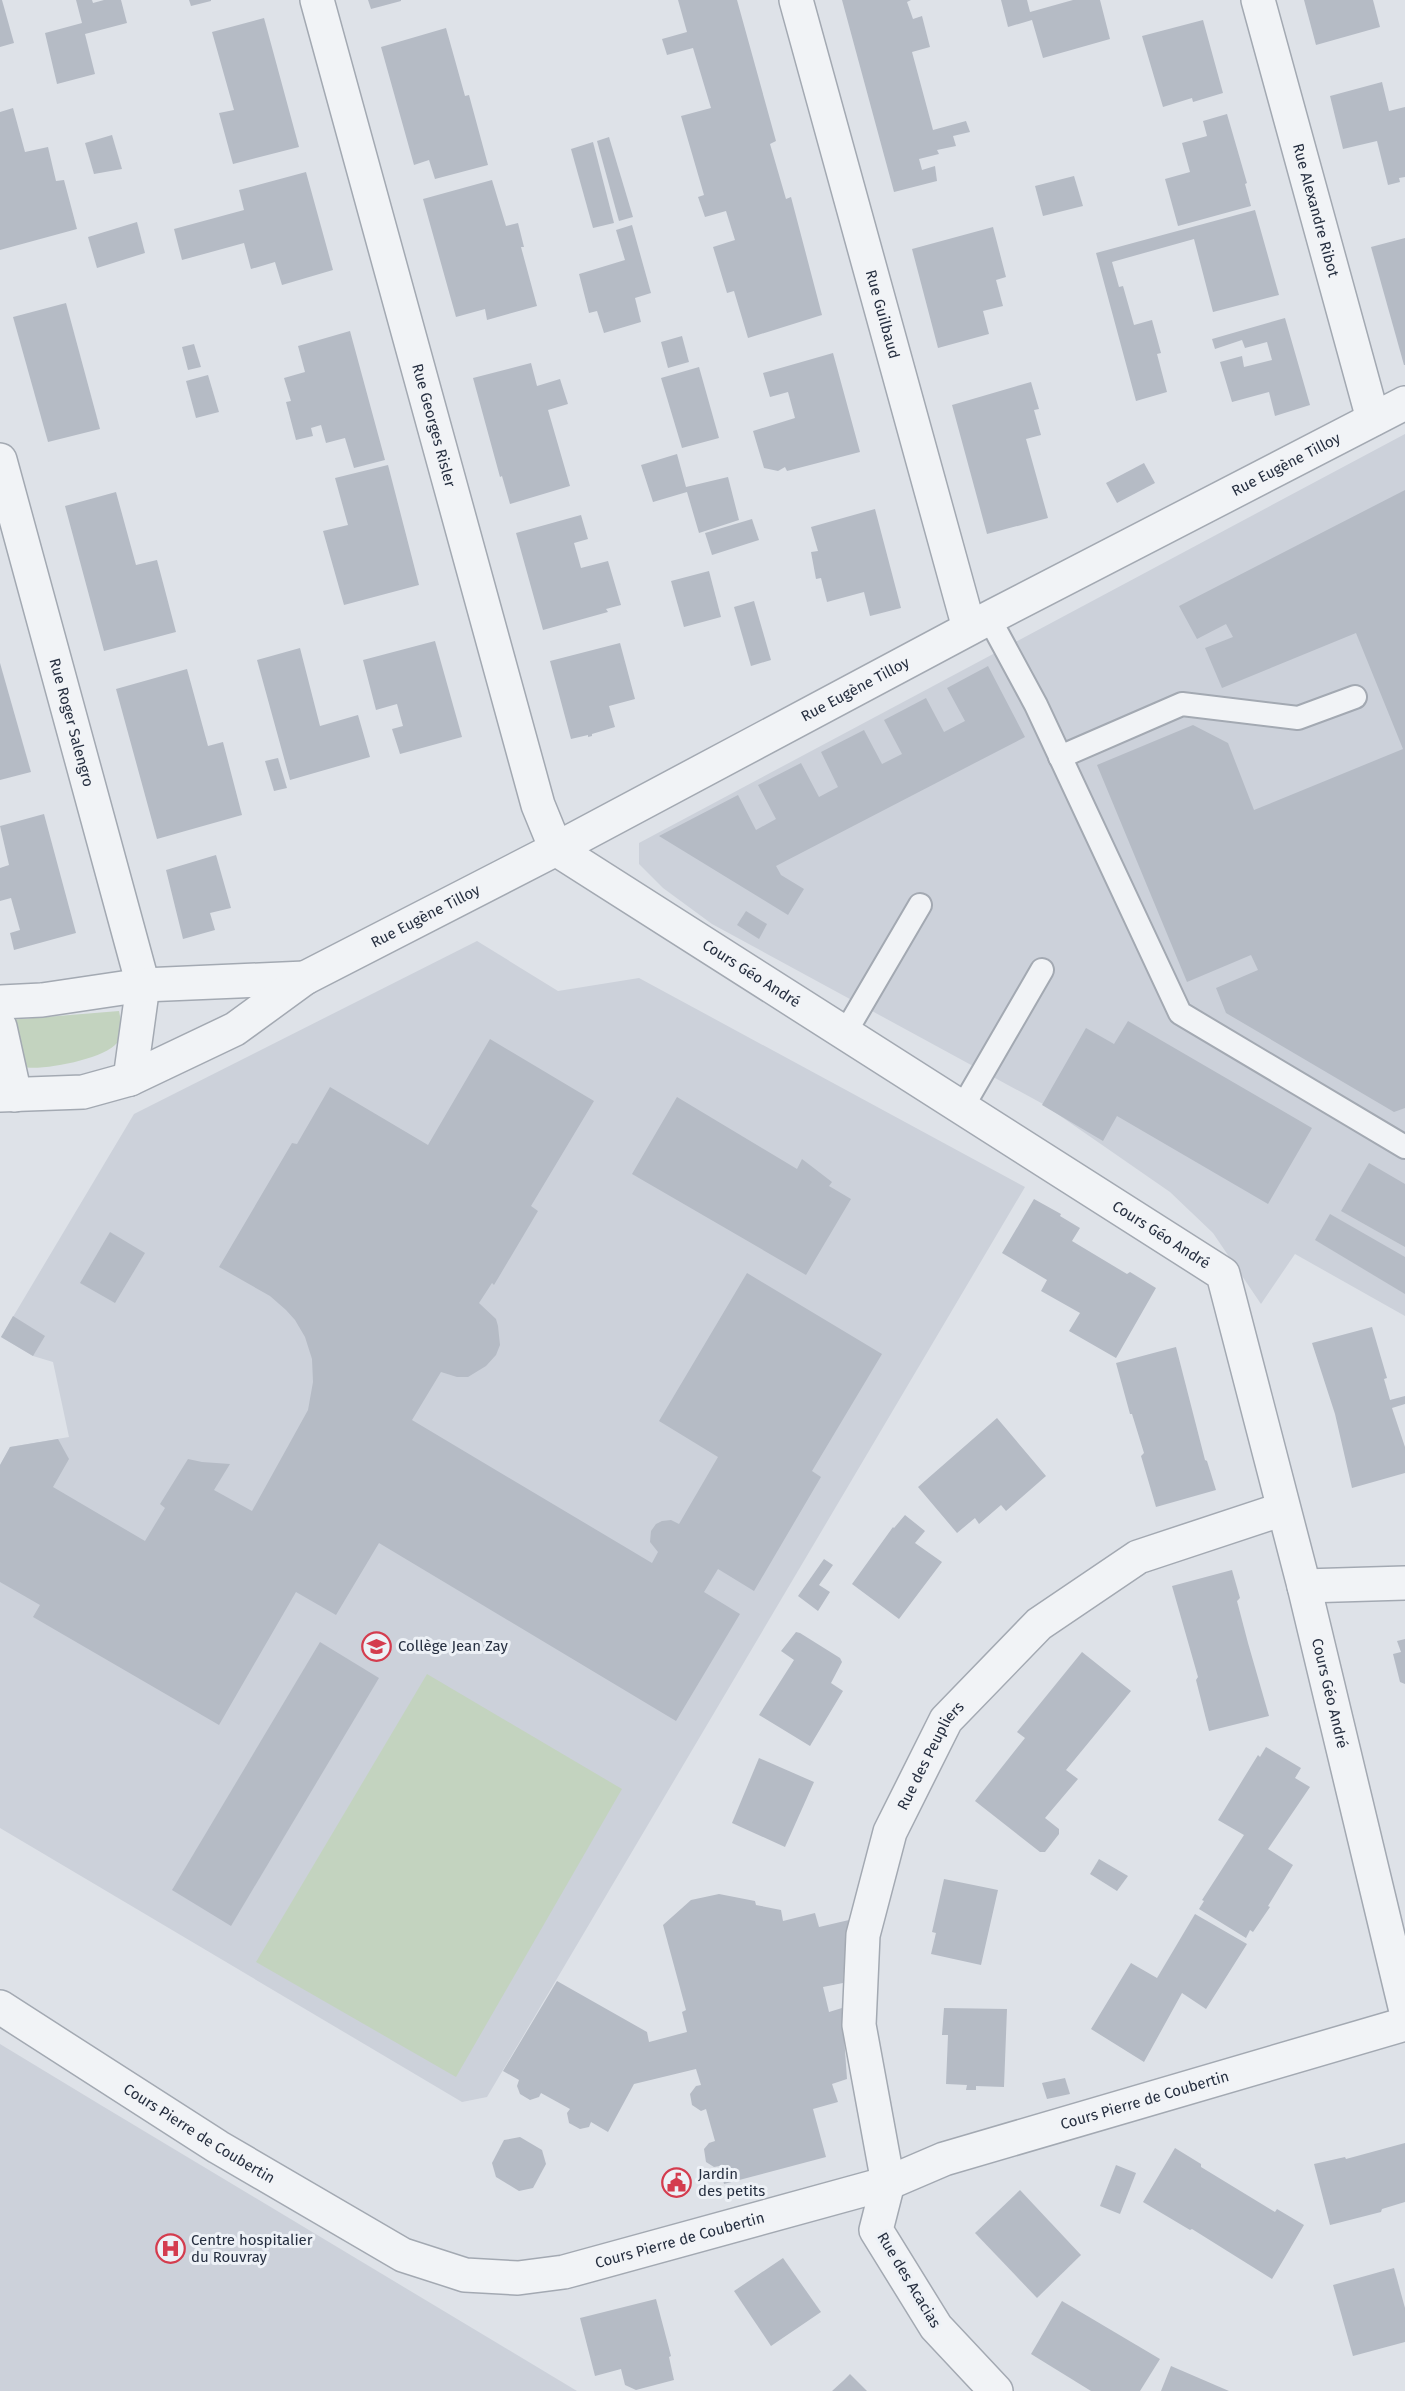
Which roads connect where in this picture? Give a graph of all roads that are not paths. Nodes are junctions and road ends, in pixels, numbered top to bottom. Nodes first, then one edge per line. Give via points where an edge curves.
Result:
1 (317, 0) edge
2 (796, 0) edge
3 (1258, 0) edge
4 (1405, 403) edge
5 (1373, 419) junction
6 (0, 460) edge
7 (979, 623) junction
8 (1355, 697) dead end
9 (1060, 757) junction
10 (556, 849) junction
11 (920, 905) dead end
12 (1042, 970) dead end
13 (305, 978) junction
14 (143, 985) junction
15 (0, 1002) edge
16 (0, 1027) edge
17 (846, 1034) junction
18 (130, 1079) junction
19 (5, 1102) edge
20 (962, 1108) junction
21 (1405, 1147) edge
22 (1283, 1509) junction
23 (1405, 1583) edge
24 (1304, 1586) junction
25 (0, 2007) edge
26 (1405, 2007) edge
27 (1405, 2024) edge
28 (888, 2183) junction
29 (996, 2391) edge

1 - 10 street, Rue Georges Risler via 538,805
2 - 7 street, Rue Guilbaud
3 - 5 street, Rue Alexandre Ribot
4 - 5 street, Rue Eugène Tilloy
5 - 7 street, Rue Eugène Tilloy
6 - 14 street, Rue Roger Salengro
7 - 9 lane via 1036,705
7 - 10 street, Rue Eugène Tilloy
8 - 9 lane via 1298,717 1182,704
9 - 21 lane via 1180,1013
10 - 13 street, Rue Eugène Tilloy
10 - 17 street, Cours Géo André
11 - 17 lane
12 - 20 lane
13 - 14 street, Rue Eugène Tilloy
13 - 18 street, Rue Eugène Tilloy via 235,1029
14 - 15 street, Rue Eugène Tilloy
14 - 18 street
16 - 19 street, Rue Eugène Tilloy
17 - 20 street, Cours Géo André
18 - 19 street, Rue Eugène Tilloy via 83,1092
20 - 22 street, Cours Géo André via 1223,1274
22 - 24 street, Cours Géo André
22 - 28 street, Rue des Peupliers via 1138,1557 1039,1624 946,1720 890,1832 863,1935 859,2025
23 - 24 street
24 - 26 street, Cours Géo André
25 - 28 street, Cours Pierre de Coubertin via 218,2147 403,2255 465,2275 518,2278 564,2272
27 - 28 street, Cours Pierre de Coubertin via 944,2159
28 - 29 street, Rue des Acacias via 876,2230 936,2327

